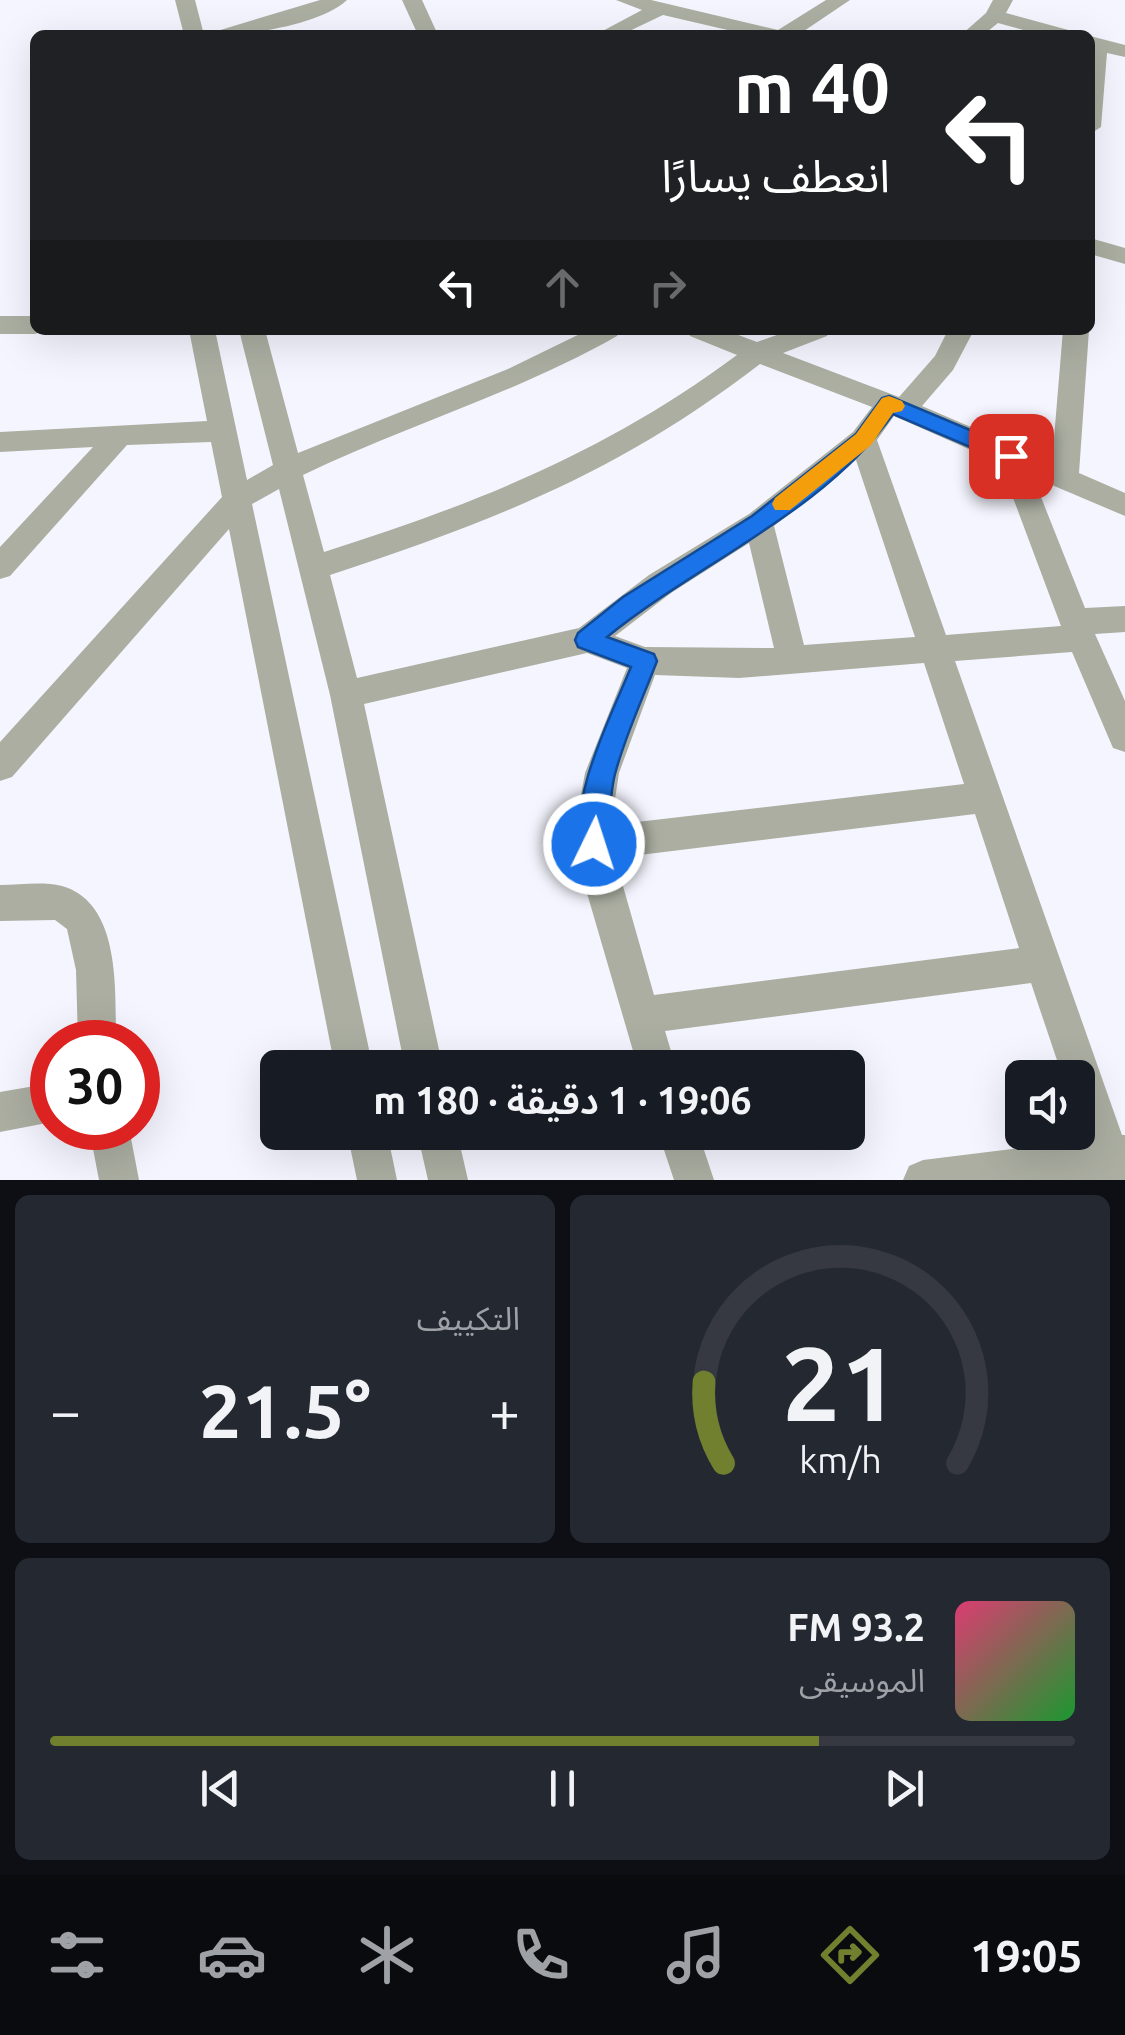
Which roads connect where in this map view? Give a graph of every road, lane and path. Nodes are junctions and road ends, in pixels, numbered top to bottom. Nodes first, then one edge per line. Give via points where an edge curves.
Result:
1 (185, 0) edge
2 (337, 0) edge
3 (412, 0) edge
4 (626, 0) edge
5 (840, 0) edge
6 (303, 7) edge
7 (662, 8) junction
8 (999, 8) edge
9 (193, 30) edge
10 (238, 30) edge
11 (426, 30) edge
12 (616, 30) edge
13 (753, 30) edge
14 (801, 30) edge
15 (976, 30) edge
16 (1053, 30) edge
17 (1095, 43) edge
18 (1125, 51) edge
19 (1095, 247) edge
20 (1125, 256) edge
21 (30, 324) edge
22 (0, 325) edge
23 (203, 335) edge
24 (253, 335) edge
25 (599, 335) edge
26 (712, 335) edge
27 (804, 335) edge
28 (960, 335) edge
29 (1076, 335) edge
30 (758, 352) junction
31 (896, 406) junction
32 (222, 433) junction
33 (118, 437) junction
34 (863, 440) junction
35 (0, 442) edge
36 (1011, 456) junction
37 (286, 468) junction
38 (1065, 479) junction
39 (239, 498) junction
40 (1125, 505) edge
41 (760, 522) junction
42 (6, 553) edge
43 (316, 567) junction
44 (1125, 619) edge
45 (1078, 630) junction
46 (586, 640) junction
47 (935, 648) junction
48 (792, 660) junction
49 (645, 661) junction
50 (346, 695) junction
51 (1125, 737) edge
52 (0, 766) edge
53 (987, 797) junction
54 (594, 844) junction
55 (0, 904) edge
56 (1044, 963) junction
57 (640, 1016) junction
58 (96, 1020) edge
59 (350, 1050) edge
60 (420, 1050) edge
61 (651, 1050) edge
62 (30, 1107) edge
63 (0, 1112) edge
64 (113, 1150) edge
65 (371, 1150) edge
66 (442, 1150) edge
67 (684, 1150) edge
68 (1117, 1164) edge
69 (119, 1180) edge
70 (377, 1180) edge
71 (448, 1180) edge
72 (694, 1180) edge
73 (924, 1180) edge

1 - 9 street
2 - 6 street
3 - 11 street
4 - 7 street
5 - 14 street
6 - 10 street
7 - 12 street
7 - 13 street
8 - 15 street
8 - 16 street
17 - 18 street
19 - 20 street
21 - 22 street
23 - 32 street
24 - 37 street
25 - 37 street via 524,377
26 - 30 street
27 - 30 street
28 - 31 street via 940,370
29 - 38 street
30 - 31 street
30 - 43 street via 659,421 523,494
31 - 34 street
31 - 36 street
32 - 33 street
32 - 39 street
33 - 35 street
33 - 42 street
34 - 41 street
34 - 47 street
36 - 38 street
36 - 45 street
37 - 39 street
37 - 43 street
38 - 40 street
39 - 52 street
39 - 59 street
41 - 46 street
41 - 48 street
43 - 50 street
44 - 45 street
45 - 47 street
45 - 51 street
46 - 49 street
46 - 50 street
47 - 48 street
47 - 53 street
48 - 49 street
49 - 54 street via 602,773
50 - 60 street
53 - 54 street
53 - 56 street
54 - 57 street
55 - 58 street via 62,904 77,913 92,955
56 - 57 street
56 - 68 street
57 - 61 street
62 - 63 street
64 - 69 street
65 - 70 street
66 - 71 street
67 - 72 street
68 - 73 street

